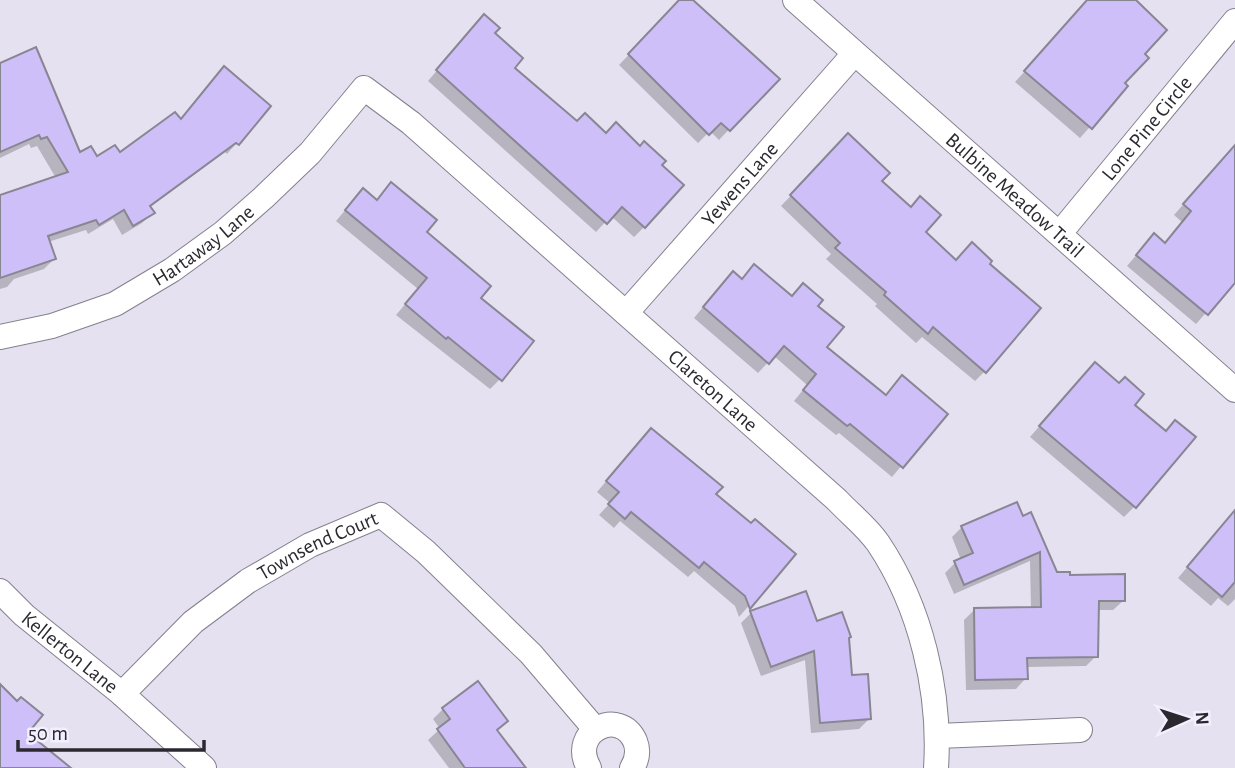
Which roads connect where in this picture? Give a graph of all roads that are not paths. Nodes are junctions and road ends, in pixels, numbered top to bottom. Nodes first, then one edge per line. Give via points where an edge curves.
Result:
1 (795, 0) edge
2 (1235, 21) edge
3 (854, 54) junction
4 (363, 88) joint
5 (1060, 233) junction
6 (626, 313) junction
7 (0, 337) edge
8 (1235, 390) edge
9 (0, 591) edge
10 (122, 694) junction
11 (595, 729) junction
12 (1080, 730) dead end
13 (938, 736) junction
14 (204, 768) edge
15 (589, 768) edge
16 (632, 768) edge
17 (936, 768) edge

1 - 3 street, Bulbine Meadow Trail
2 - 5 street, Lone Pine Circle
3 - 5 street, Bulbine Meadow Trail
3 - 6 street, Yewens Lane
4 - 6 street, Clareton Lane via 411,123
4 - 7 street, Hartaway Lane via 310,153 263,198 172,270 115,304 52,326
5 - 8 street, Bulbine Meadow Trail
6 - 13 street, Clareton Lane via 876,541 904,588 920,636
9 - 10 street, Kellerton Lane via 23,615
10 - 11 street, Townsend Court via 193,622 248,581 310,545 381,515 531,654
10 - 14 street, Kellerton Lane
11 - 15 street via 583,752
11 - 16 street via 612,724 629,731 637,747
12 - 13 street
13 - 17 street, Clareton Lane

